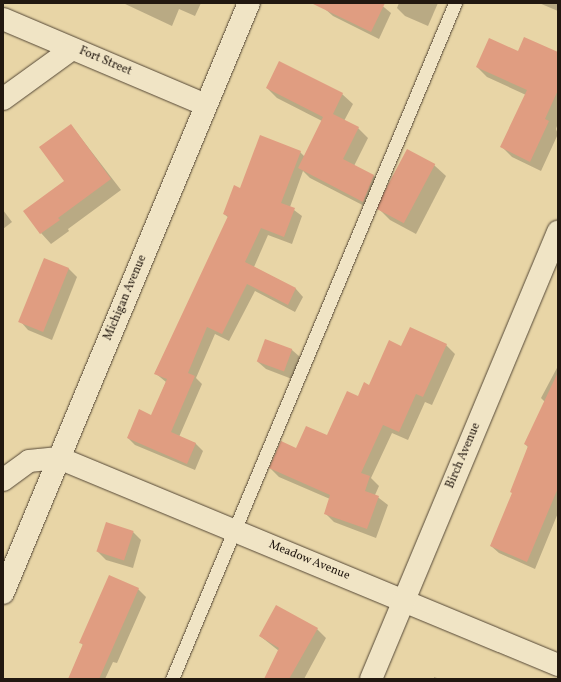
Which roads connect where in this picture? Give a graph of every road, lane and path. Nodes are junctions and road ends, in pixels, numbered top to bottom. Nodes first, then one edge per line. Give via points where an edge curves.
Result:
1 (249, 3) edge
2 (455, 3) edge
3 (3, 19) edge
4 (72, 49) junction
5 (3, 100) edge
6 (206, 105) junction
7 (558, 232) edge
8 (59, 458) junction
9 (3, 480) edge
10 (234, 530) junction
11 (3, 593) edge
12 (403, 600) junction
13 (558, 665) edge
14 (172, 679) edge
15 (371, 679) edge

1 - 6 street, Michigan Avenue
2 - 10 lane
3 - 4 street, Fort Street
4 - 5 street
4 - 6 street, Fort Street
6 - 8 street, Michigan Avenue
7 - 12 street, Birch Avenue
8 - 9 street via 29,461
8 - 10 street, Meadow Avenue
8 - 11 street, Michigan Avenue
10 - 12 street, Meadow Avenue
10 - 14 lane
12 - 13 street, Meadow Avenue
12 - 15 street, Birch Avenue

